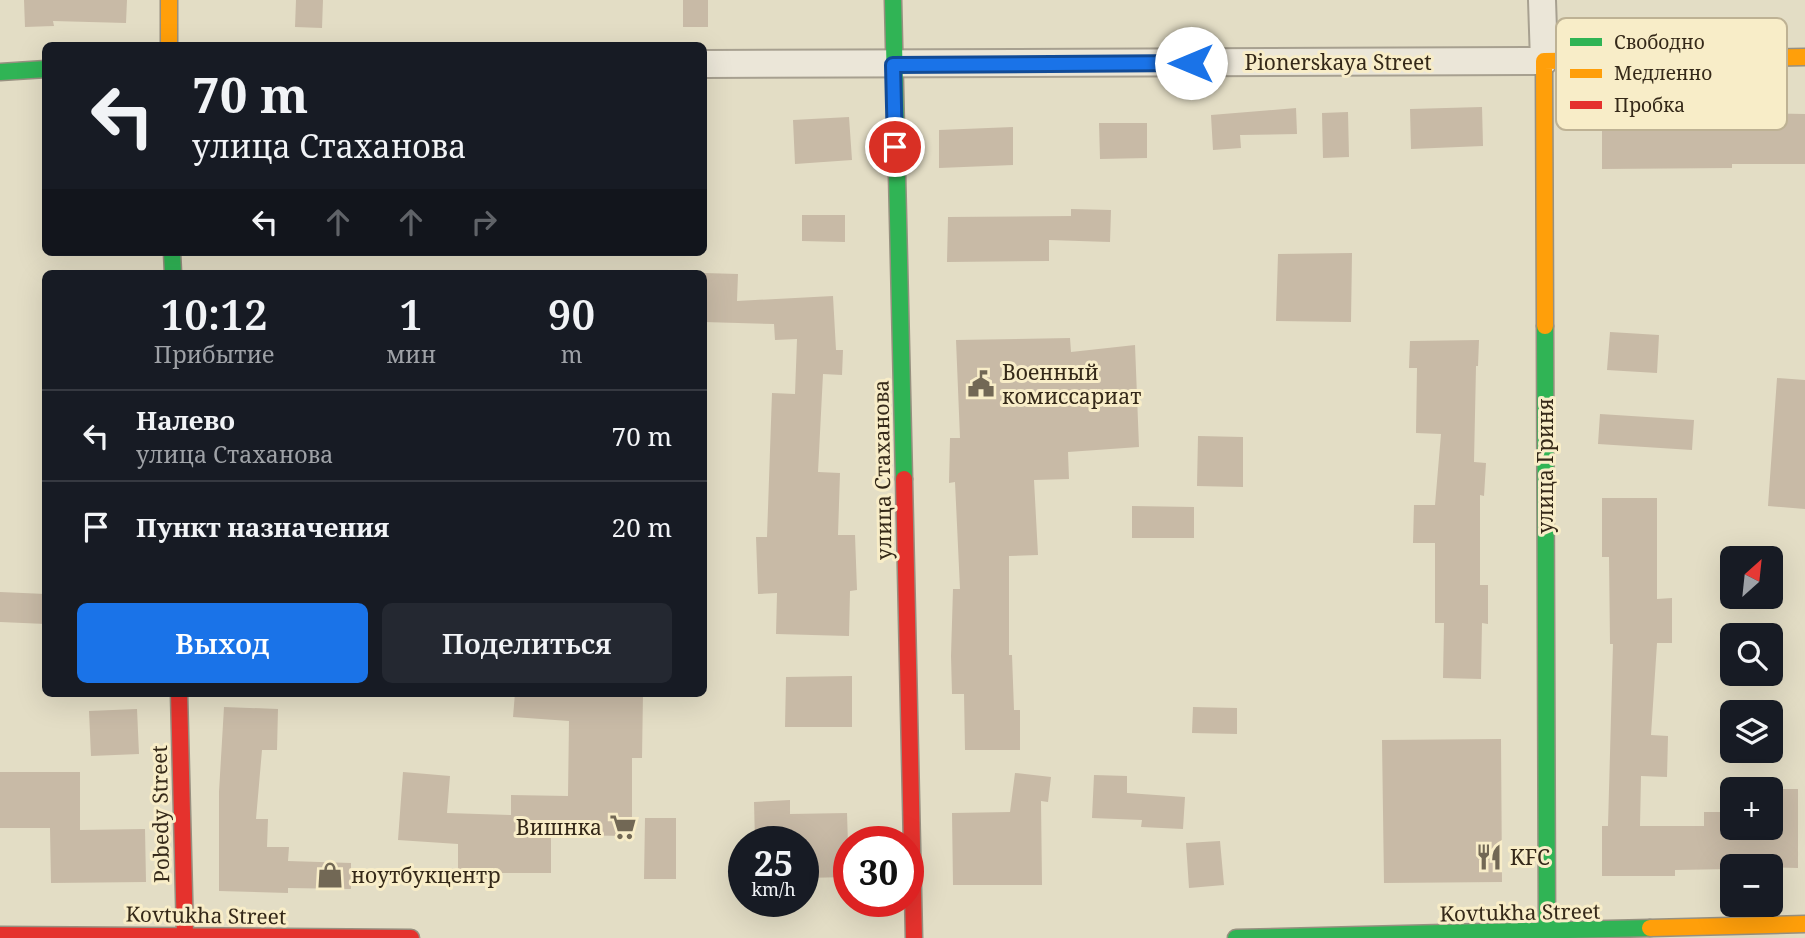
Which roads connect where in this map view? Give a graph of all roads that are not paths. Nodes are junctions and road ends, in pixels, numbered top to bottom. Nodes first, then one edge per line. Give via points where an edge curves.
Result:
1 (169, 0) edge
2 (893, 0) edge
3 (1542, 0) edge
4 (169, 42) edge
5 (1787, 57) edge
6 (1805, 57) edge
7 (1544, 61) junction
8 (1556, 61) edge
9 (707, 64) edge
10 (893, 65) junction
11 (42, 69) edge
12 (0, 72) edge
13 (179, 697) edge
14 (1805, 924) edge
15 (1547, 933) junction
16 (0, 935) edge
17 (184, 935) junction
18 (411, 938) edge
19 (914, 938) edge
20 (1236, 938) edge

1 - 4 street
2 - 10 street, улица Стаханова
3 - 7 street, улица Гриня
5 - 6 street, Pionerskaya Street
7 - 8 street, Pionerskaya Street
7 - 10 street, Pionerskaya Street
7 - 15 street, улица Гриня
9 - 10 street, Pionerskaya Street
10 - 19 street, улица Стаханова
11 - 12 street
13 - 17 street, Pobedy Street
14 - 15 street, Kovtukha Street
15 - 20 street, Kovtukha Street
16 - 17 street, Kovtukha Street
17 - 18 street, Kovtukha Street

